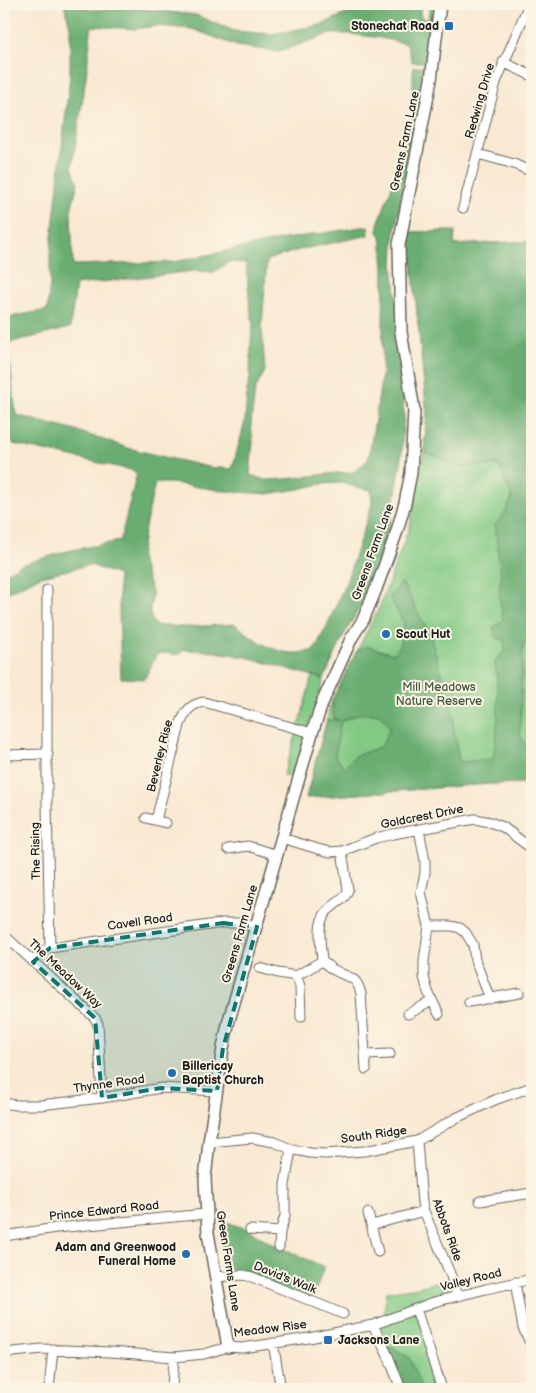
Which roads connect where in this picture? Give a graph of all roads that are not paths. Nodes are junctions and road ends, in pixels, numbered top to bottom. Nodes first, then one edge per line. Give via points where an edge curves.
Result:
1 (440, 4) edge
2 (529, 4) edge
3 (503, 62) junction
4 (532, 76) edge
5 (478, 154) junction
6 (532, 172) edge
7 (463, 208) dead end
8 (47, 590) dead end
9 (312, 733) junction
10 (48, 754) junction
11 (4, 755) edge
12 (146, 818) dead end
13 (419, 829) junction
14 (282, 838) junction
15 (228, 849) dead end
16 (532, 849) edge
17 (342, 851) junction
18 (277, 855) junction
19 (257, 926) junction
20 (429, 926) junction
21 (4, 935) edge
22 (50, 948) junction
23 (33, 962) junction
24 (322, 962) junction
25 (260, 968) dead end
26 (296, 976) junction
27 (519, 993) dead end
28 (490, 999) junction
29 (432, 1001) junction
30 (469, 1002) dead end
31 (408, 1014) dead end
32 (439, 1014) dead end
33 (301, 1017) dead end
34 (390, 1054) dead end
35 (366, 1055) junction
36 (366, 1069) dead end
37 (532, 1087) edge
38 (218, 1091) junction
39 (102, 1098) junction
40 (4, 1103) edge
41 (209, 1142) junction
42 (417, 1142) junction
43 (291, 1149) junction
44 (532, 1193) edge
45 (480, 1201) dead end
46 (424, 1212) junction
47 (368, 1213) dead end
48 (206, 1214) junction
49 (372, 1225) junction
50 (250, 1230) dead end
51 (280, 1232) junction
52 (4, 1236) edge
53 (279, 1247) dead end
54 (378, 1252) dead end
55 (216, 1277) junction
56 (532, 1279) edge
57 (514, 1282) junction
58 (457, 1296) junction
59 (416, 1309) junction
60 (343, 1314) dead end
61 (373, 1326) junction
62 (273, 1343) junction
63 (532, 1346) edge
64 (228, 1347) junction
65 (54, 1350) junction
66 (4, 1353) edge
67 (174, 1357) junction
68 (49, 1389) edge
69 (172, 1389) edge
70 (281, 1389) edge
71 (401, 1389) edge
72 (442, 1389) edge

1 - 9 street, Greens Farm Lane via 431,80 399,245 401,332 414,410 407,496 376,589 322,701
2 - 3 street, Redwing Drive
3 - 4 street
3 - 5 street, Redwing Drive
5 - 6 street
5 - 7 street, Redwing Drive
8 - 10 street, The Rising
9 - 12 street, Beverley Rise via 204,702 189,707 180,725 161,822
9 - 14 street, Greens Farm Lane
10 - 11 street
10 - 22 street, The Rising
13 - 16 street, Goldcrest Drive via 475,819 503,828
13 - 17 street, Goldcrest Drive via 385,836
13 - 20 street via 426,873 421,892
14 - 17 street, Goldcrest Drive via 330,852
14 - 18 street, Greens Farm Lane
15 - 18 street via 248,846
17 - 24 street via 348,890 342,900 324,913 320,924
18 - 19 street, Greens Farm Lane
19 - 22 street, Cavell Road via 223,923
19 - 38 street, Greens Farm Lane via 223,1048
20 - 28 street via 452,926 466,933
20 - 29 street via 424,976
21 - 23 street, The Meadow Way
22 - 23 street
23 - 39 street, The Meadow Way via 95,1018
24 - 26 street
24 - 35 street via 354,979 360,986
25 - 26 street
26 - 33 street via 300,986
27 - 28 street
28 - 30 street
29 - 31 street
29 - 32 street
34 - 35 street
35 - 36 street
37 - 42 street, South Ridge via 481,1106
38 - 39 street, Thynne Road via 162,1088
38 - 41 street, Green Farms Lane
39 - 40 street, Thynne Road via 40,1105
41 - 43 street, South Ridge via 252,1138
41 - 48 street, Green Farms Lane via 204,1180
42 - 43 street, South Ridge via 325,1154
42 - 46 street, Abbots Ride
43 - 51 street via 286,1216
44 - 45 street
46 - 49 street
46 - 58 street, Abbots Ride
47 - 49 street
48 - 52 street, Prince Edward Road
48 - 55 street, Green Farms Lane
49 - 54 street
50 - 51 street
51 - 53 street
55 - 60 street, David's Walk via 243,1275
55 - 64 street, Green Farms Lane
56 - 57 street, Valley Road
57 - 58 street, Valley Road
57 - 63 street via 523,1328
58 - 59 street, Valley Road
59 - 61 street, Meadow Rise
59 - 72 street
61 - 62 street, Meadow Rise
61 - 71 street
62 - 64 street, Meadow Rise
62 - 70 street
64 - 67 street, Meadow Rise via 204,1354
65 - 66 street, Meadow Rise
65 - 67 street, Meadow Rise
65 - 68 street
67 - 69 street

